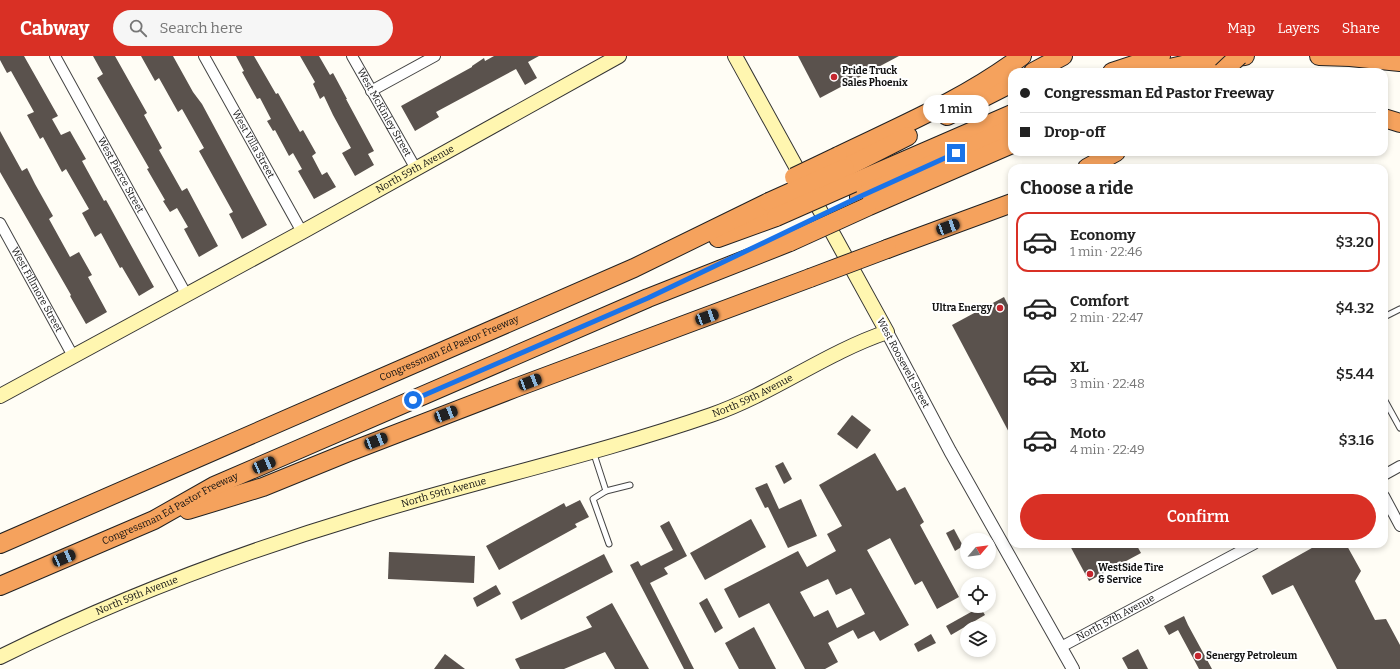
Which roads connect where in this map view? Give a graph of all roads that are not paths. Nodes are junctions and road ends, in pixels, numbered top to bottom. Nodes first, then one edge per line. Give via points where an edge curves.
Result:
1 (56, 56) edge
2 (204, 56) edge
3 (352, 56) edge
4 (435, 56) edge
5 (619, 56) edge
6 (735, 56) edge
7 (1022, 56) edge
8 (1064, 56) edge
9 (1162, 56) edge
10 (1239, 56) edge
11 (1245, 56) edge
12 (1319, 56) edge
13 (1400, 62) edge
14 (1041, 68) edge
15 (1124, 68) edge
16 (1170, 68) edge
17 (1226, 68) edge
18 (1008, 85) edge
19 (371, 91) junction
20 (1008, 116) edge
21 (1388, 119) edge
22 (1400, 122) edge
23 (1008, 130) edge
24 (1008, 145) edge
25 (1109, 156) edge
26 (841, 162) junction
27 (1094, 164) edge
28 (416, 169) junction
29 (860, 196) junction
30 (770, 204) junction
31 (1008, 204) edge
32 (0, 223) edge
33 (302, 232) junction
34 (634, 268) junction
35 (186, 294) junction
36 (1400, 309) edge
37 (1388, 315) edge
38 (887, 332) junction
39 (73, 356) junction
40 (0, 396) edge
41 (1388, 406) edge
42 (1400, 428) edge
43 (593, 450) junction
44 (1400, 466) edge
45 (1388, 473) edge
46 (630, 484) dead end
47 (606, 491) junction
48 (1388, 504) edge
49 (154, 520) junction
50 (1400, 526) edge
51 (0, 544) edge
52 (609, 544) dead end
53 (1247, 548) edge
54 (0, 586) edge
55 (1061, 647) junction
56 (0, 657) edge
57 (1073, 669) edge

1 - 35 street, West Pierce Street
2 - 33 street, West Villa Street
3 - 19 street, West McKinley Street
4 - 19 street
5 - 28 main road, North 59th Avenue
6 - 38 main road, West Roosevelt Street
7 - 26 highway via 997,74
8 - 14 highway
9 - 15 highway
10 - 17 highway, bridge
11 - 16 highway via 1198,61
12 - 13 highway
18 - 26 highway
19 - 28 street, West McKinley Street
20 - 29 highway
21 - 22 highway
23 - 29 highway
24 - 29 highway
25 - 27 highway
26 - 30 highway, bridge
28 - 33 main road, North 59th Avenue
29 - 30 highway, bridge
29 - 49 highway, Congressman Ed Pastor Freeway via 788,237 214,486
30 - 34 highway
30 - 34 highway
31 - 49 highway, bridge via 515,388 263,487
32 - 39 street, West Fillmore Street
33 - 35 main road, North 59th Avenue
34 - 51 highway, Congressman Ed Pastor Freeway
35 - 39 main road, North 59th Avenue
36 - 37 lane
38 - 43 main road, North 59th Avenue via 866,339 766,391 713,414
38 - 55 street, West Roosevelt Street via 950,451
39 - 40 main road, North 59th Avenue
41 - 42 lane
43 - 47 lane
43 - 56 main road, North 59th Avenue via 359,516 241,555 93,614
44 - 45 street
46 - 47 lane
47 - 52 lane via 593,499
48 - 50 street
49 - 54 highway, Congressman Ed Pastor Freeway
53 - 55 street, North 57th Avenue
55 - 57 street, West Roosevelt Street

